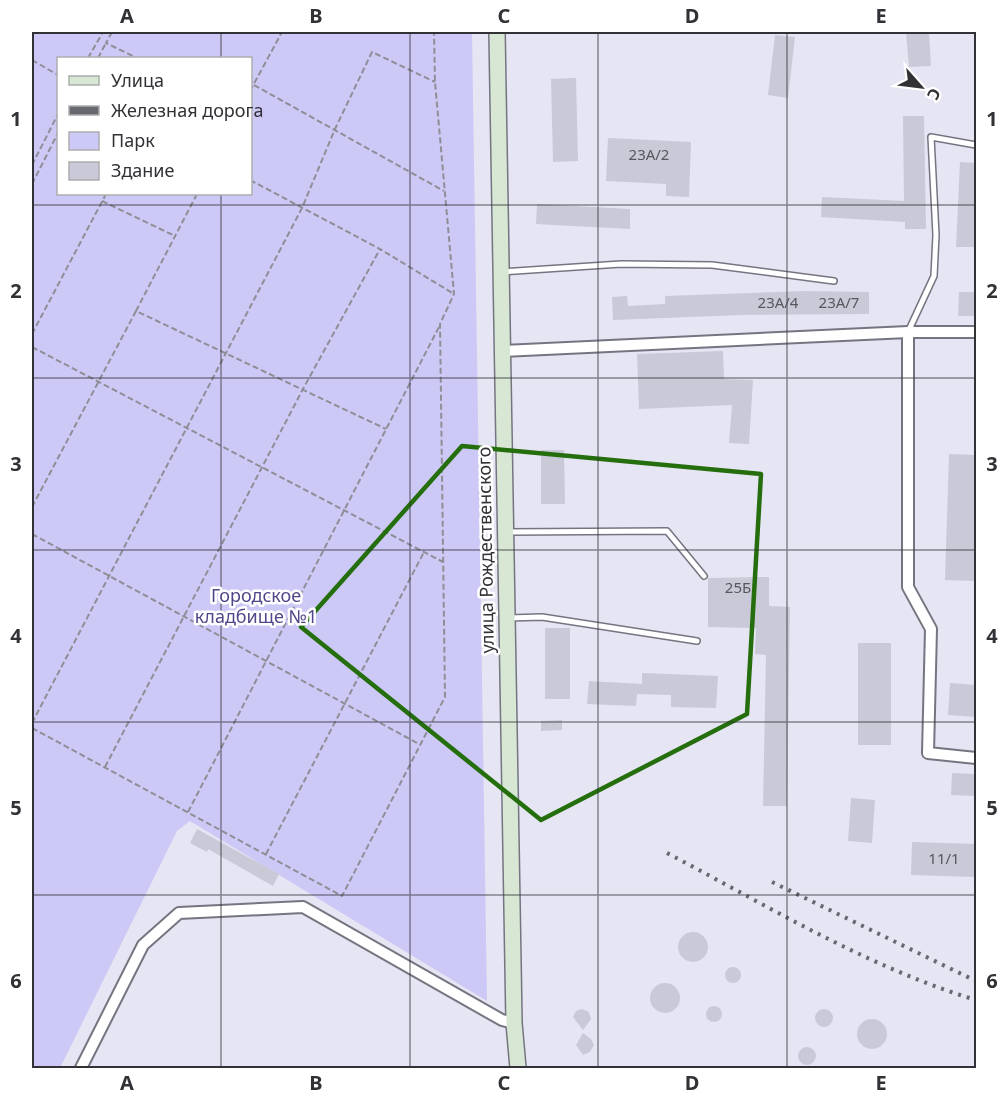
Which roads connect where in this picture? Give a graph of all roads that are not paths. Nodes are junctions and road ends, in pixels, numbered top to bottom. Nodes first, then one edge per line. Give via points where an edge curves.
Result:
1 (496, 32) edge
2 (976, 145) edge
3 (500, 272) junction
4 (834, 281) dead end
5 (908, 332) junction
6 (976, 332) edge
7 (502, 351) junction
8 (505, 532) junction
9 (704, 576) dead end
10 (507, 618) junction
11 (697, 641) dead end
12 (976, 758) edge
13 (514, 1023) junction
14 (81, 1068) edge
15 (518, 1068) edge

1 - 3 main road, улица Рождественского
2 - 5 lane via 931,137 934,276
3 - 4 lane via 621,264 712,265
3 - 7 main road, улица Рождественского
5 - 6 street
5 - 7 street
5 - 12 street via 908,587 931,629 928,753
7 - 8 main road, улица Рождественского
8 - 9 lane via 667,531
8 - 10 main road, улица Рождественского
10 - 11 lane via 542,617
10 - 13 main road, улица Рождественского
13 - 14 street via 502,1020 303,908 179,913 142,945
13 - 15 main road, улица Рождественского

